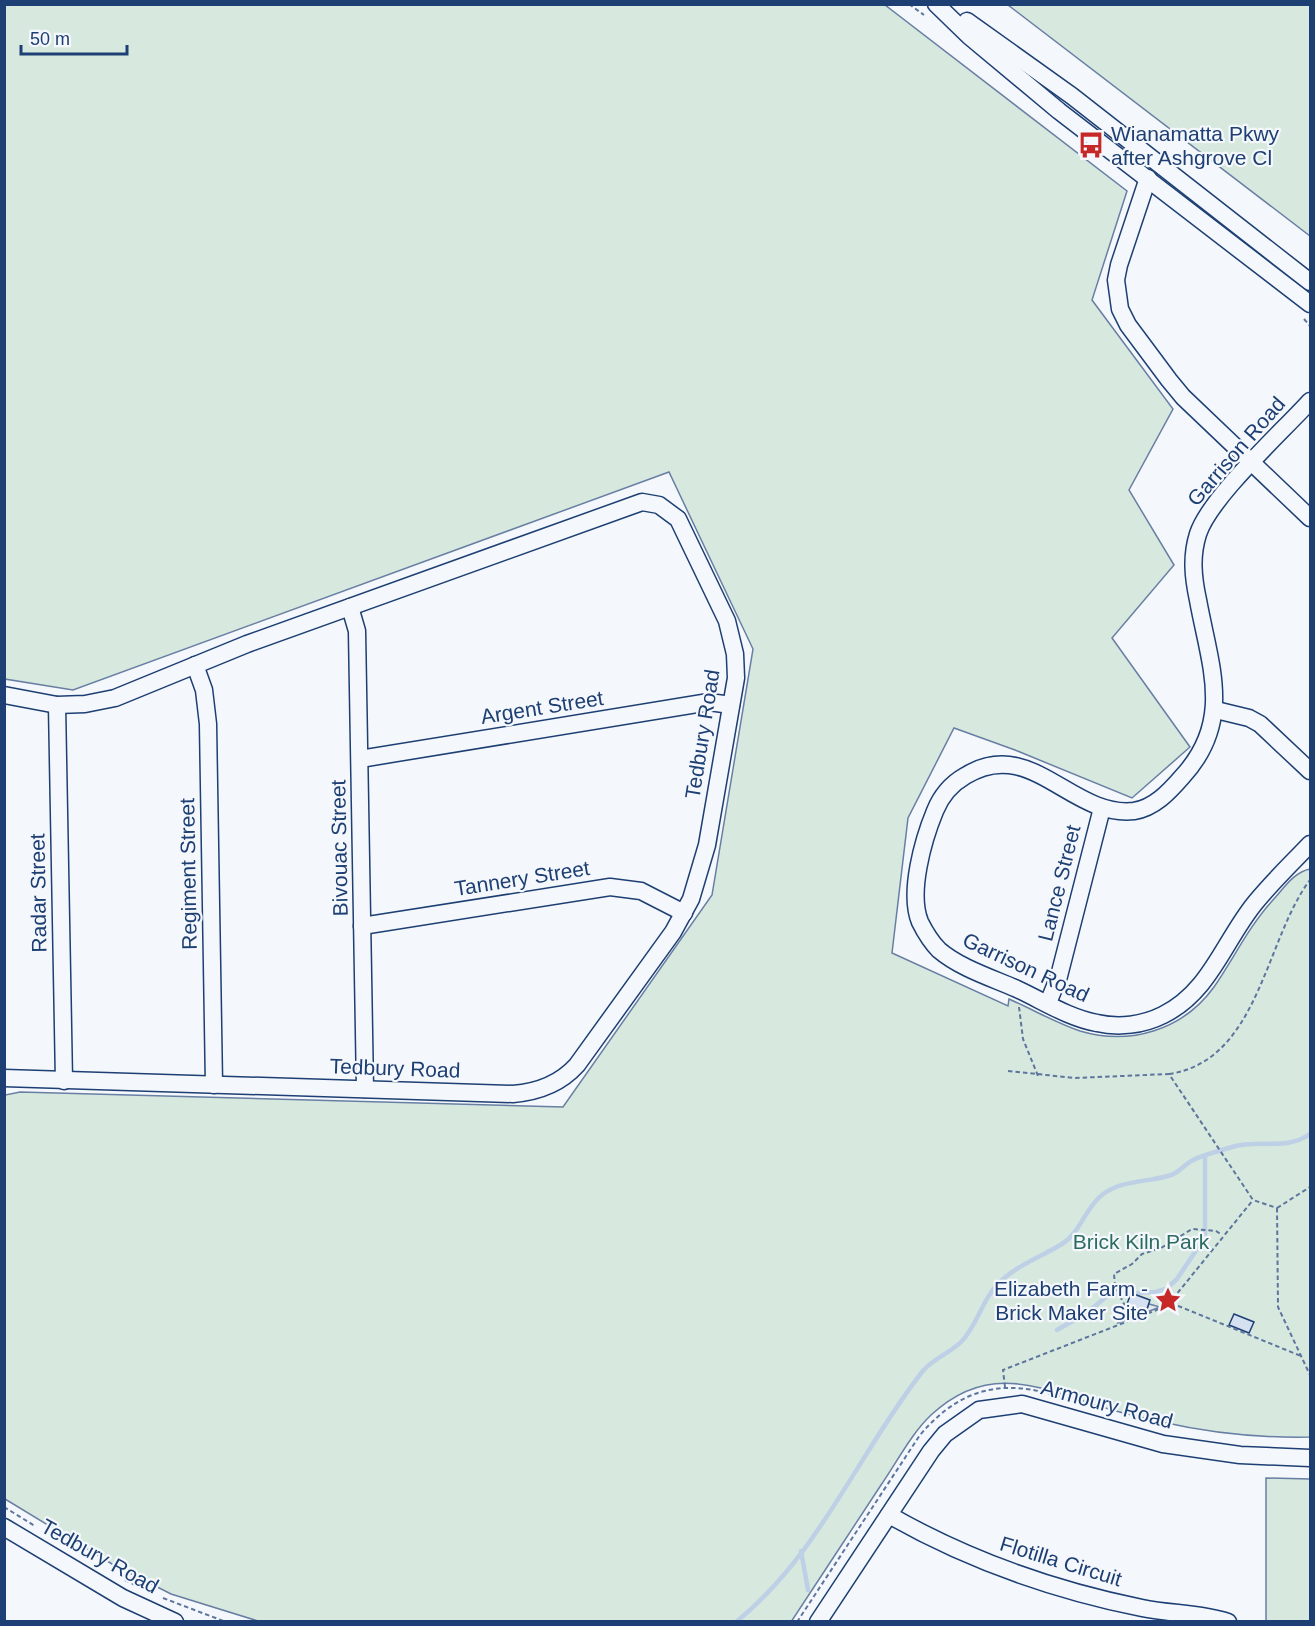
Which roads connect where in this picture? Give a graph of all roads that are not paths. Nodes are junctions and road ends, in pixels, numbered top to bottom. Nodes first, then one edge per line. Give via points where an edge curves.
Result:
1 (936, 4) edge
2 (941, 4) edge
3 (1148, 178) junction
4 (1311, 282) edge
5 (1311, 304) edge
6 (1311, 401) edge
7 (1252, 463) junction
8 (1311, 518) edge
9 (350, 607) junction
10 (195, 665) junction
11 (4, 695) edge
12 (57, 705) junction
13 (731, 705) junction
14 (1216, 710) junction
15 (360, 759) junction
16 (1311, 771) edge
17 (1102, 808) junction
18 (1311, 844) edge
19 (684, 913) junction
20 (362, 926) junction
21 (1048, 1004) junction
22 (4, 1078) edge
23 (64, 1081) junction
24 (214, 1085) junction
25 (365, 1089) junction
26 (1311, 1458) edge
27 (889, 1515) junction
28 (4, 1527) edge
29 (175, 1622) edge
30 (818, 1622) edge
31 (1228, 1622) edge

1 - 3 street via 1059,111
2 - 4 street via 1072,96
3 - 5 street
3 - 7 street via 1119,265 1116,294 1120,309 1183,397
6 - 7 street, Garrison Road
7 - 8 street
7 - 14 street, Garrison Road via 1212,506 1201,524 1193,551
9 - 10 street, Tedbury Road
9 - 13 street, Tedbury Road via 635,503 659,505 678,519 727,621 736,664
9 - 15 street, Bivouac Street via 357,631
10 - 12 street, Tedbury Road via 115,698
10 - 24 street, Regiment Street via 204,690 208,724
11 - 12 street, Tedbury Road
12 - 23 street, Radar Street
13 - 15 street, Argent Street via 709,702
13 - 19 street, Tedbury Road via 702,868
14 - 16 street via 1260,724
14 - 17 street, Garrison Road via 1199,756 1161,799 1135,811
15 - 20 street, Bivouac Street
17 - 21 street, Lance Street via 1059,976
17 - 21 street, Garrison Road via 1035,772 998,765 972,771 952,784 933,814 916,887 917,909 925,931 951,959
18 - 21 street, Garrison Road via 1255,902 1204,982 1176,1008 1150,1021 1110,1025 1084,1020
19 - 20 street, Tannery Street via 641,891 610,887
19 - 25 street, Tedbury Road via 577,1065 552,1085 513,1094
20 - 25 street, Bivouac Street
22 - 23 street, Tedbury Road
23 - 24 street, Tedbury Road
24 - 25 street, Tedbury Road
26 - 27 street, Armoury Road via 1201,1451 1128,1436 1031,1406 997,1406 979,1410 945,1434
27 - 30 street, Armoury Road
27 - 31 street, Flotilla Circuit via 960,1551 1041,1582 1143,1608
28 - 29 street, Tedbury Road via 123,1598

